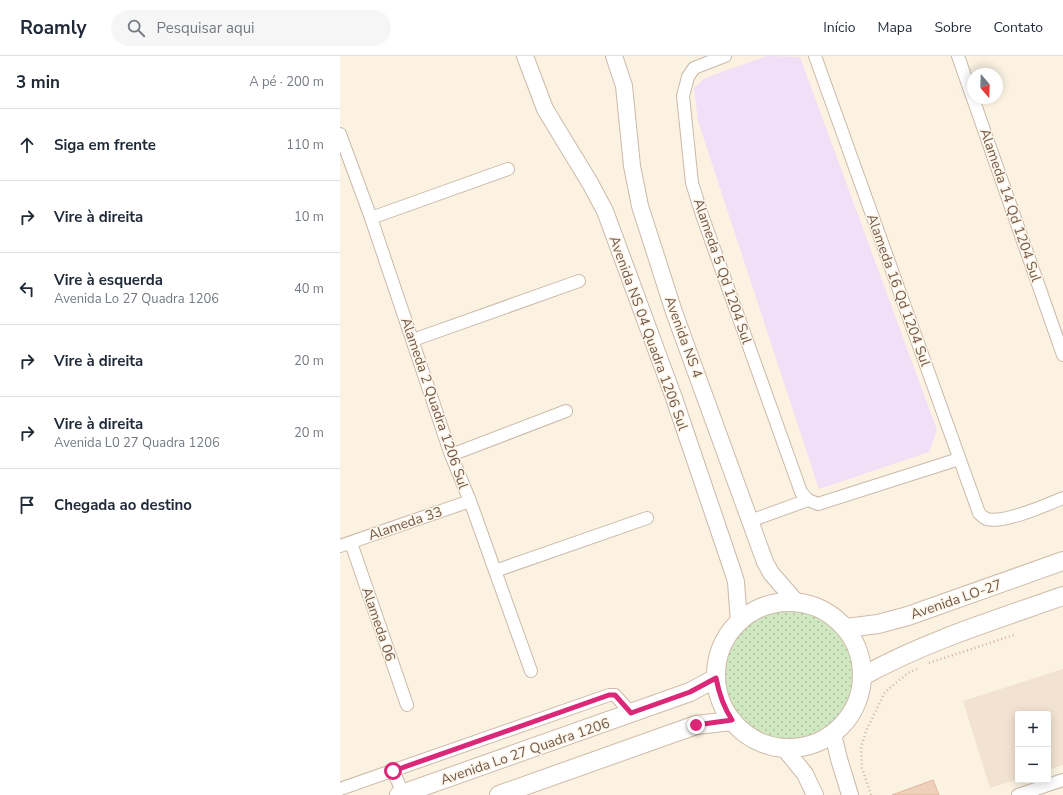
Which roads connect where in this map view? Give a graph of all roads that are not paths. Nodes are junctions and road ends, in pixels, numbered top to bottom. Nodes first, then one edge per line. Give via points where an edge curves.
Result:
1 (525, 56) edge
2 (614, 56) edge
3 (725, 56) edge
4 (814, 56) edge
5 (958, 56) edge
6 (340, 134) edge
7 (508, 168) dead end
8 (371, 218) junction
9 (579, 281) dead end
10 (413, 340) junction
11 (1063, 355) edge
12 (566, 411) dead end
13 (451, 455) junction
14 (960, 459) junction
15 (1063, 498) edge
16 (808, 500) junction
17 (470, 501) junction
18 (647, 518) dead end
19 (750, 521) junction
20 (345, 544) edge
21 (1063, 561) edge
22 (495, 571) junction
23 (1063, 596) edge
24 (798, 603) junction
25 (739, 622) junction
26 (846, 628) junction
27 (531, 671) dead end
28 (863, 676) junction
29 (716, 678) junction
30 (407, 705) dead end
31 (631, 713) junction
32 (732, 720) junction
33 (833, 734) junction
34 (784, 748) junction
35 (393, 771) junction
36 (1063, 780) edge
37 (340, 789) edge
38 (357, 789) edge
39 (401, 794) edge
40 (499, 795) edge
41 (815, 795) edge
42 (850, 795) edge
43 (1018, 795) edge

1 - 25 street, Avenida NS 04 Quadra 1206 Sul via 545,109 605,211 674,398 733,572
2 - 19 street, Avenida NS 4 via 624,86 632,166 640,206 674,312
3 - 16 street, Alameda 5 Qd 1204 Sul via 694,68 688,77 683,96 692,183 801,492
4 - 14 street, Alameda 16 Qd 1204 Sul
5 - 11 street, Alameda 14 Qd 1204 Sul
6 - 8 street, Alameda 2 Quadra 1206 Sul
7 - 8 street
8 - 10 street, Alameda 2 Quadra 1206 Sul
9 - 10 street
10 - 13 street, Alameda 2 Quadra 1206 Sul
12 - 13 street
13 - 17 street, Alameda 2 Quadra 1206 Sul
14 - 15 street, Alameda 16 Qd 1204 Sul via 979,514 988,520 1016,516
14 - 16 street via 818,504
16 - 19 street
17 - 20 street, Alameda 33
17 - 22 street, Alameda 2 Quadra 1206 Sul
18 - 22 street
19 - 24 street, Avenida NS 4 via 771,573
20 - 30 street, Alameda 06
21 - 26 main road, Avenida LO-27 via 908,616 878,624
22 - 27 street, Alameda 2 Quadra 1206 Sul
23 - 28 main road via 920,647
24 - 25 main road via 766,606
24 - 26 main road via 816,607
25 - 29 main road via 726,638 718,657
26 - 28 main road via 856,645
28 - 33 main road via 858,702 847,720
29 - 31 main road, Avenida Lo 27 Quadra 1206 via 690,692
29 - 32 main road via 718,693
31 - 35 street via 615,695 609,695
31 - 39 main road, Avenida Lo 27 Quadra 1206
32 - 34 main road via 755,740
32 - 40 main road via 696,725
33 - 34 main road via 818,743
33 - 42 street
34 - 41 street via 805,774
35 - 38 street
35 - 39 street
36 - 43 street
37 - 38 street

